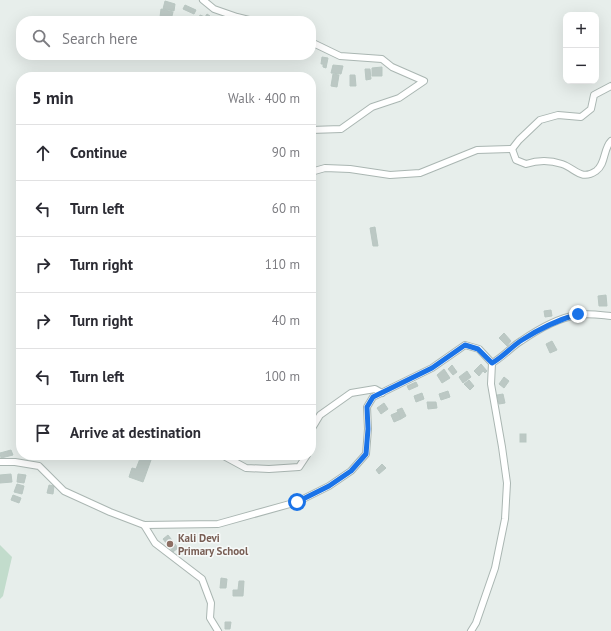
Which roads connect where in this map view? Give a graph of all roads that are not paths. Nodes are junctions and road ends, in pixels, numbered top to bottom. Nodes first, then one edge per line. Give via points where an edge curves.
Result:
1 (203, 0) edge
2 (234, 16) edge
3 (316, 44) edge
4 (611, 86) edge
5 (316, 130) edge
6 (611, 141) edge
7 (512, 149) junction
8 (316, 171) edge
9 (611, 316) edge
10 (492, 363) junction
11 (382, 393) junction
12 (316, 422) edge
13 (231, 460) edge
14 (304, 460) edge
15 (0, 462) edge
16 (144, 525) junction
17 (218, 631) edge
18 (471, 631) edge

1 - 2 street via 214,9
3 - 5 street via 340,56 382,59 392,67 424,81 399,98 372,107 341,129
4 - 7 street via 594,95 591,110 581,117 558,115 540,120
6 - 7 street via 600,167 587,175 577,174 571,168 548,161 526,164 516,160
7 - 8 street via 477,150 420,173 390,175 325,168
9 - 10 street via 578,314 564,318 521,341
10 - 11 street via 478,349 465,345 432,368
10 - 18 street via 491,384 507,483 505,519 495,568
11 - 12 street via 375,388 351,393 320,415
11 - 16 street via 373,397 367,407 366,454 351,471 329,486 297,502 218,524
13 - 14 street via 246,468 269,469 299,467
15 - 16 street via 39,466 64,491
16 - 17 street via 155,543 202,579 211,603 210,618

